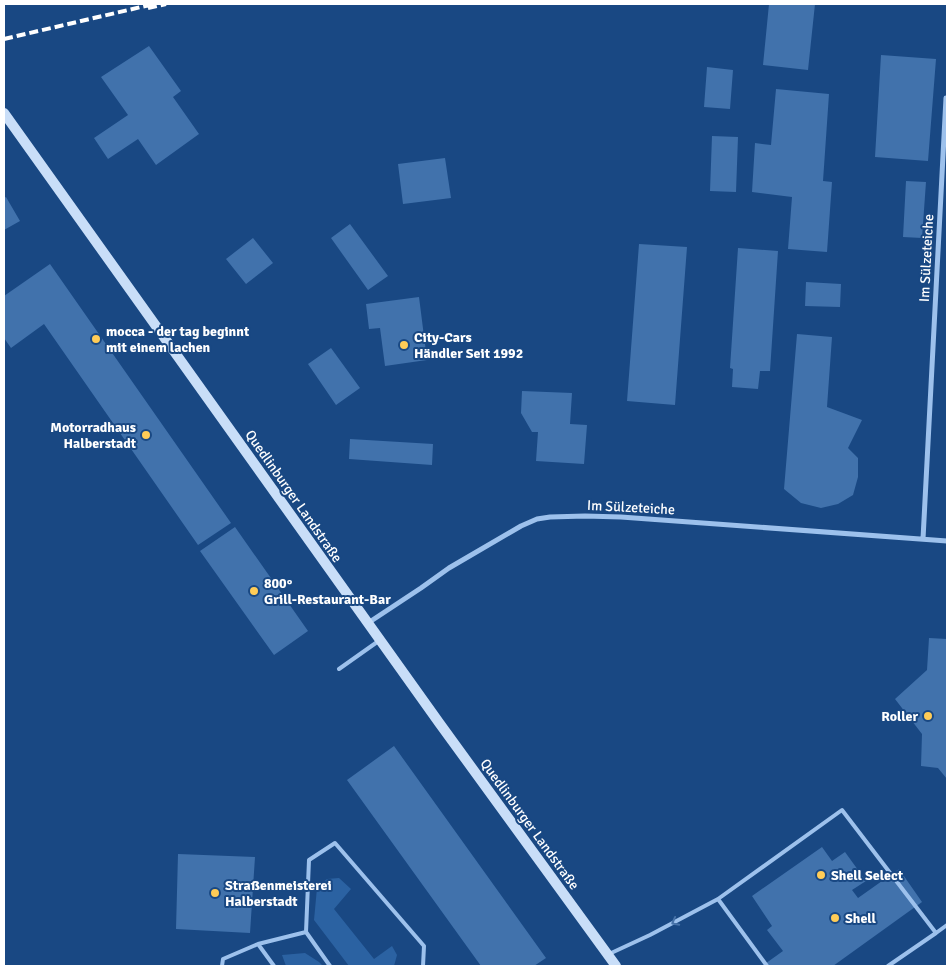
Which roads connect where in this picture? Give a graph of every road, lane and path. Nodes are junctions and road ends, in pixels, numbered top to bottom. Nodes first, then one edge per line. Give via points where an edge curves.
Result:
1 (946, 98) dead end
2 (4, 113) edge
3 (923, 539) junction
4 (947, 541) edge
5 (368, 623) junction
6 (380, 640) junction
7 (339, 669) dead end
8 (718, 899) junction
9 (947, 925) edge
10 (306, 932) junction
11 (936, 933) junction
12 (258, 944) junction
13 (608, 954) junction
14 (222, 966) edge
15 (274, 966) edge
16 (330, 966) edge
17 (423, 966) edge
18 (616, 966) edge
19 (767, 966) edge
20 (888, 966) edge

1 - 3 street, Im Sülzeteiche
2 - 5 main road, Quedlinburger Landstraße
3 - 4 street, Im Sülzeteiche
3 - 5 street, Im Sülzeteiche via 622,517 550,517 537,519 505,534
5 - 6 main road, Quedlinburger Landstraße
6 - 7 lane
6 - 13 main road, Quedlinburger Landstraße
8 - 11 lane via 842,810
8 -> 13 lane
8 - 19 lane
9 - 11 lane
10 - 12 lane
10 - 16 lane
10 - 17 lane via 309,860 335,843 424,946
11 - 20 lane
12 - 14 lane via 223,959
12 - 15 lane
13 - 18 main road, Quedlinburger Landstraße

